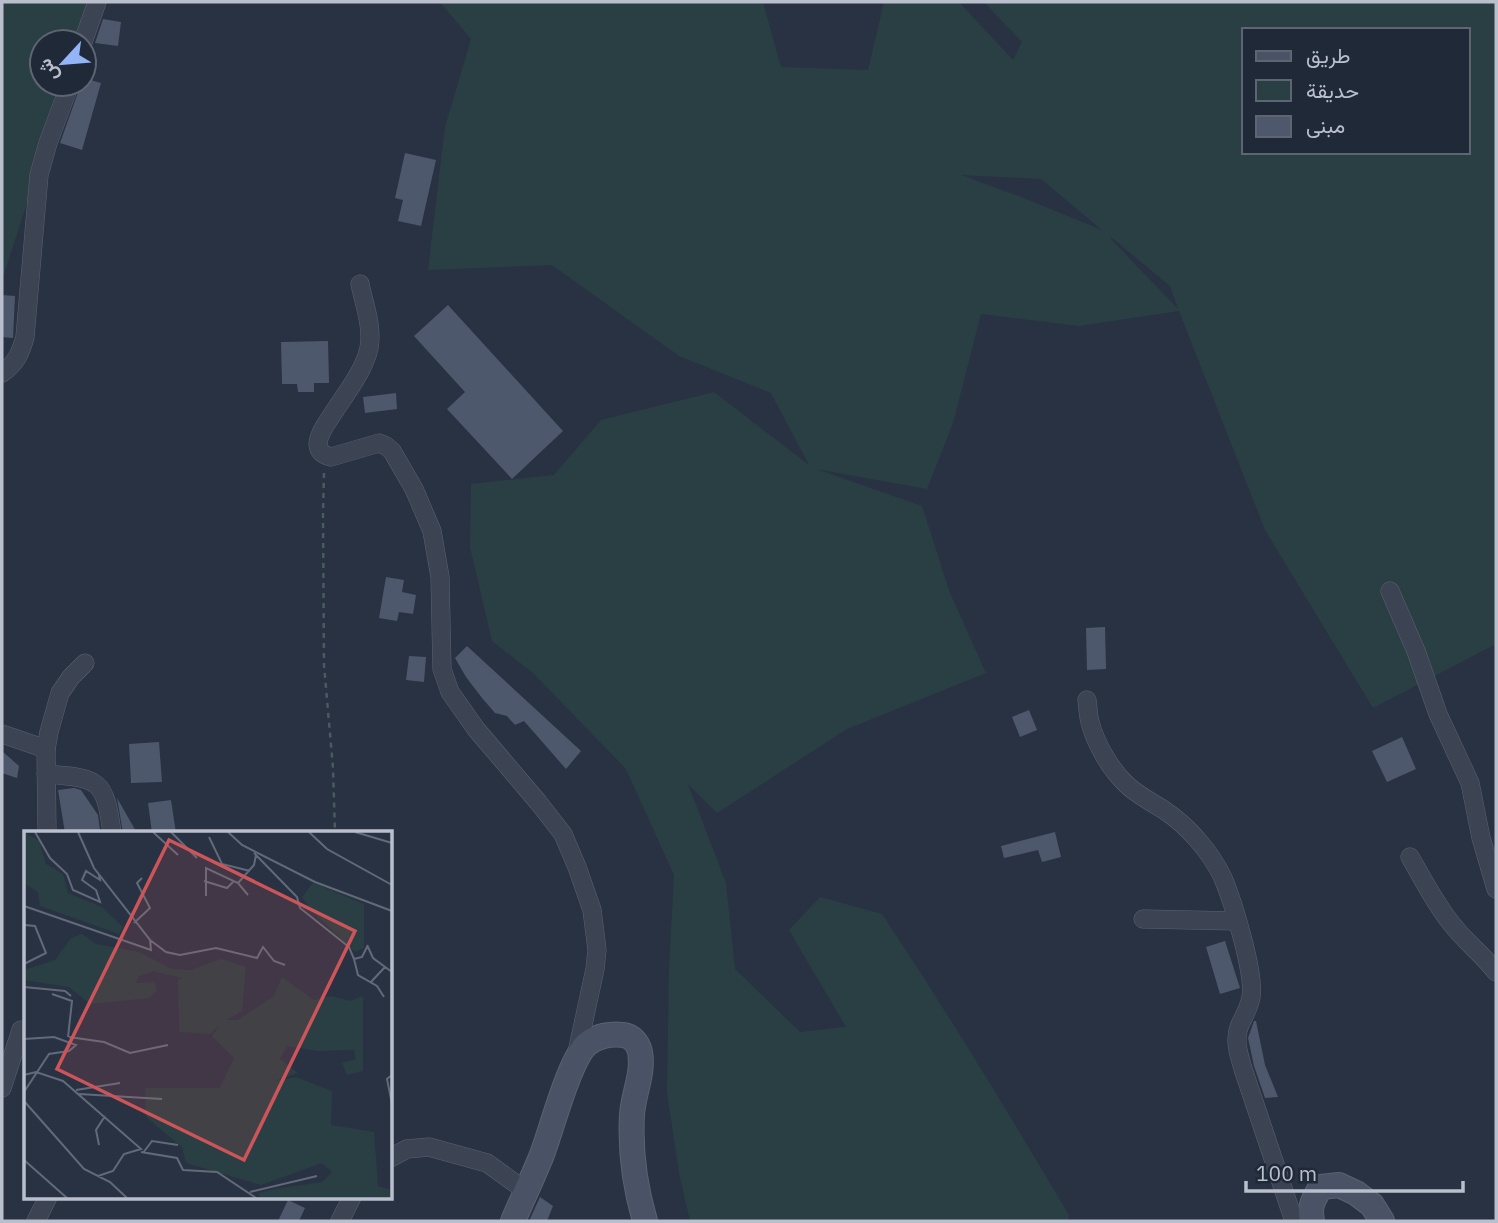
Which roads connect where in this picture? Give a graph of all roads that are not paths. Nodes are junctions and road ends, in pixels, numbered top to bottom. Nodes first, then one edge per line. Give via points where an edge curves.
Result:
1 (97, 2) edge
2 (88, 28) edge
3 (65, 98) edge
4 (360, 284) dead end
5 (2, 373) edge
6 (1390, 591) dead end
7 (85, 663) dead end
8 (1087, 701) dead end
9 (2, 733) edge
10 (46, 749) junction
11 (46, 775) junction
12 (47, 831) edge
13 (111, 831) edge
14 (1410, 858) dead end
15 (1496, 889) edge
16 (1143, 919) dead end
17 (1237, 922) junction
18 (1496, 972) edge
19 (21, 1030) dead end
20 (574, 1064) junction
21 (2, 1088) edge
22 (392, 1157) edge
23 (526, 1191) junction
24 (48, 1198) edge
25 (352, 1198) edge
26 (36, 1221) edge
27 (340, 1221) edge
28 (513, 1221) edge
29 (645, 1221) edge
30 (1294, 1221) edge
31 (1312, 1221) edge
32 (1382, 1221) edge

1 - 2 street
3 - 5 street via 40,175 25,337 20,353
4 - 20 street via 370,338 368,351 318,442 321,452 331,457 379,443 392,451 432,531 440,577 442,669 450,692 563,834 578,867 592,910 597,950
6 - 15 street via 1470,783
7 - 10 street via 60,693
8 - 17 street via 1090,723 1110,765 1124,783 1164,810 1202,845 1224,882
9 - 10 street
10 - 11 street
11 - 12 street
11 - 13 street via 90,779 103,791
14 - 18 street via 1455,928
16 - 17 street
17 - 30 street via 1252,995 1236,1044
19 - 21 street
20 - 23 main road
20 - 29 main road via 586,1045 612,1034 626,1035 639,1048 641,1064 632,1112 633,1170
22 - 23 street via 407,1149 429,1147 488,1164
23 - 28 main road
24 - 26 street
25 - 27 street
31 - 32 main road via 1310,1210 1321,1187 1339,1185 1372,1205

